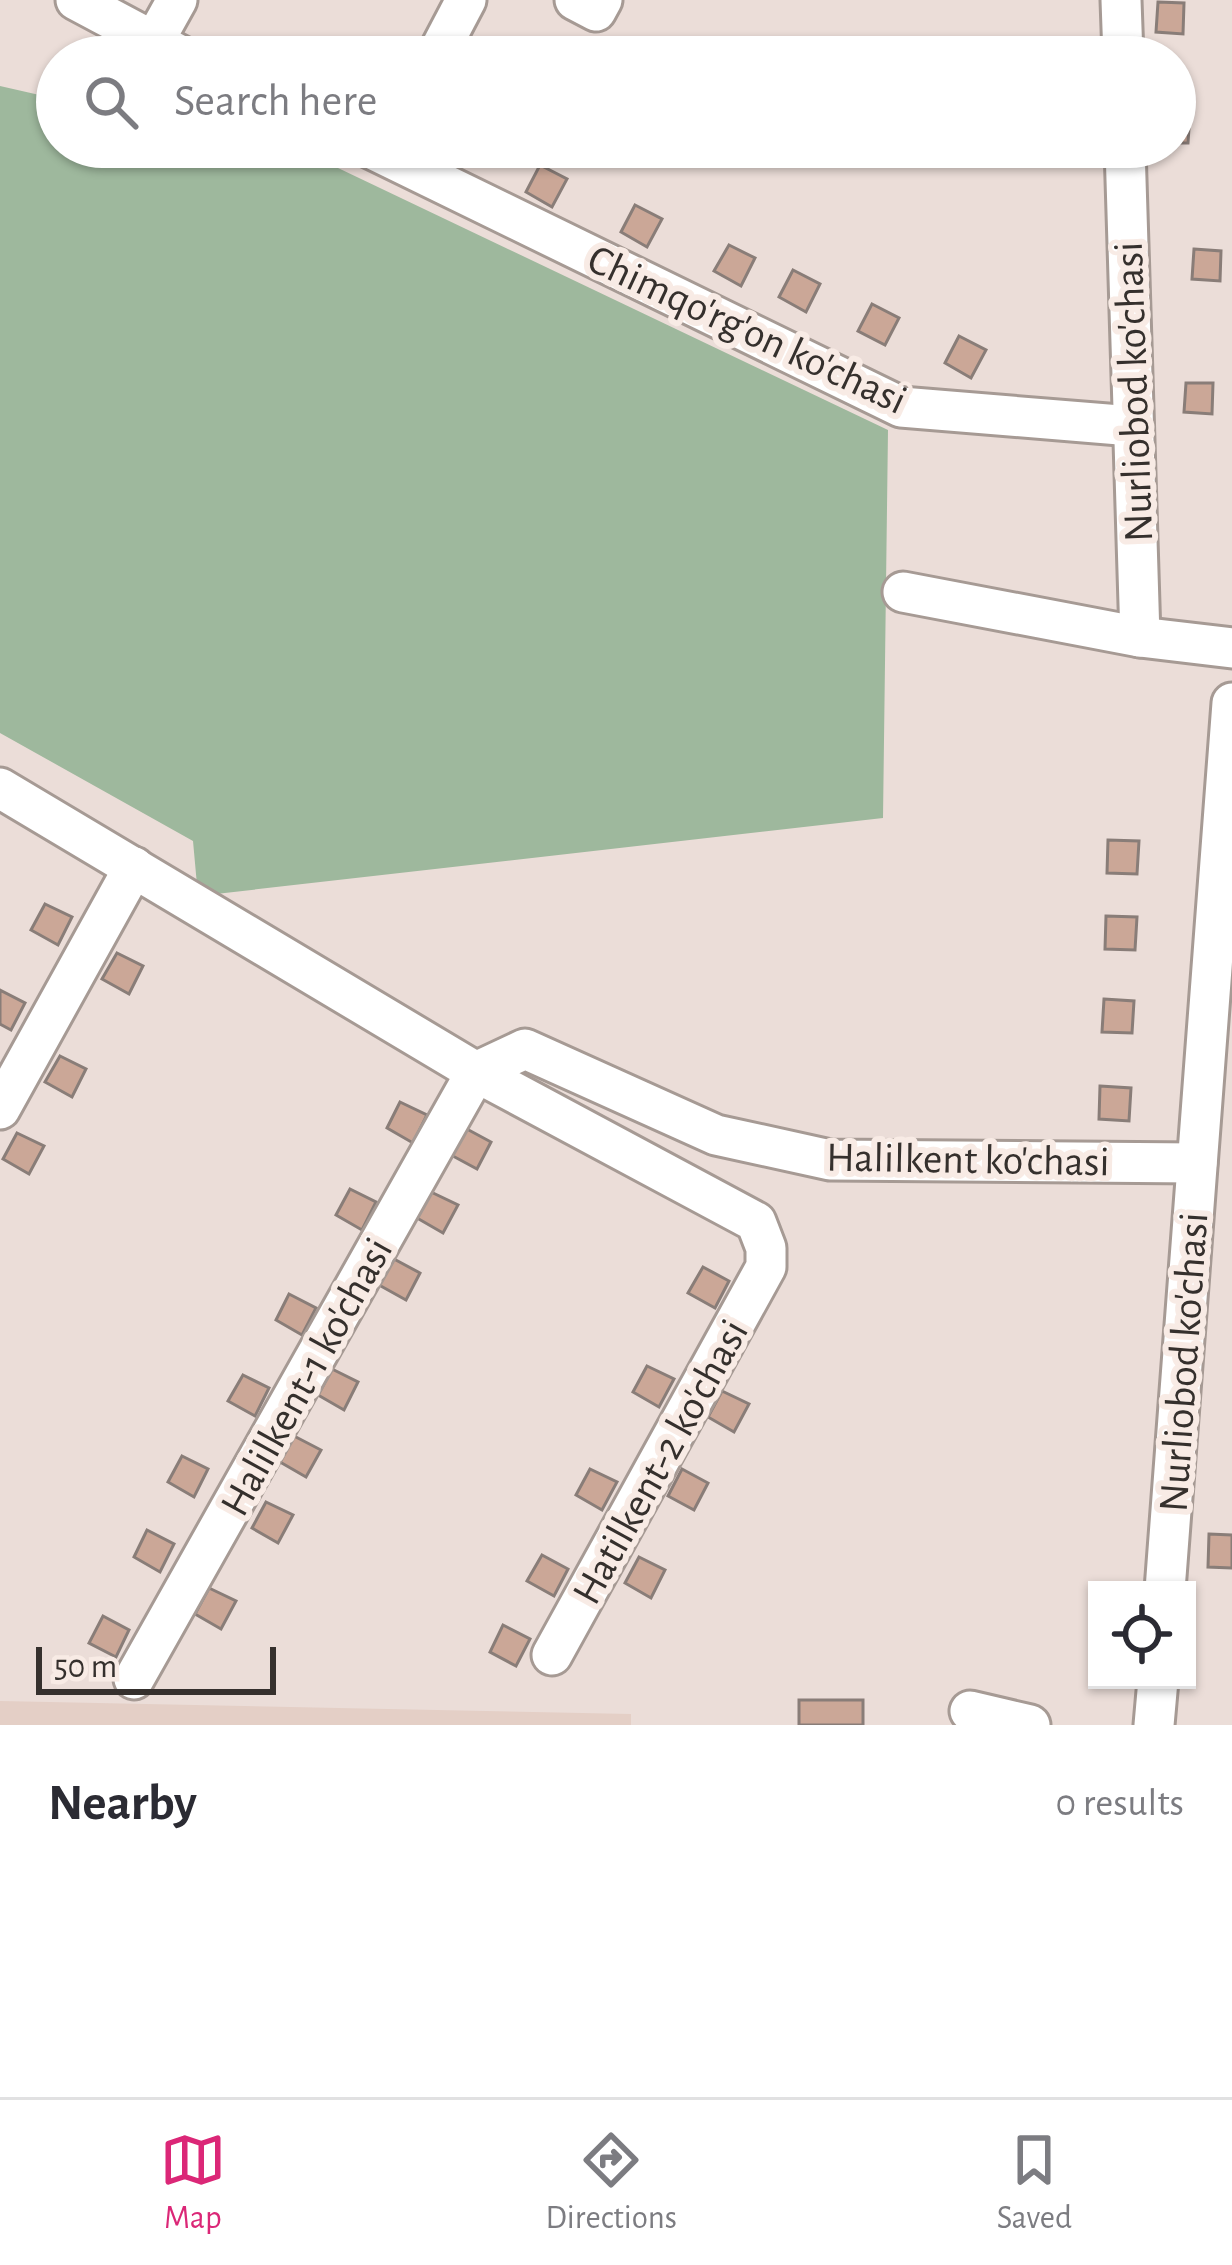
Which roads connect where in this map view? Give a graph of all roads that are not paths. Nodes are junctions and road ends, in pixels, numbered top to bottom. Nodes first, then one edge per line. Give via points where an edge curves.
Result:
1 (76, 0) edge
2 (177, 0) edge
3 (466, 0) edge
4 (574, 0) edge
5 (602, 0) edge
6 (1121, 0) edge
7 (142, 36) edge
8 (171, 36) edge
9 (447, 36) edge
10 (1122, 36) edge
11 (416, 168) edge
12 (1126, 168) edge
13 (1132, 426) junction
14 (903, 592) dead end
15 (1140, 637) junction
16 (1232, 648) edge
17 (1232, 703) edge
18 (0, 788) edge
19 (134, 867) junction
20 (476, 1072) junction
21 (0, 1109) edge
22 (1197, 1163) junction
23 (1166, 1581) edge
24 (552, 1654) dead end
25 (134, 1678) dead end
26 (1157, 1689) edge
27 (970, 1711) dead end
28 (1030, 1725) edge
29 (1154, 1725) edge

1 - 7 street
2 - 8 street
3 - 9 street
4 - 5 street via 596,11
6 - 10 street
11 - 13 street, Chimqo'rg'on ko'chasi via 901,407
12 - 13 street, Nurliobod ko'chasi
13 - 15 street, Nurliobod ko'chasi
14 - 15 street
15 - 16 street
17 - 22 street, Nurliobod ko'chasi
18 - 19 street
19 - 20 street
19 - 21 street
20 - 22 street, Halilkent ko'chasi via 525,1049 716,1135 830,1160
20 - 24 street, Hatilkent-2 ko'chasi via 756,1222 766,1249 766,1268
20 - 25 street, Halilkent-1 ko'chasi
22 - 23 street, Nurliobod ko'chasi
26 - 29 street
27 - 28 street

